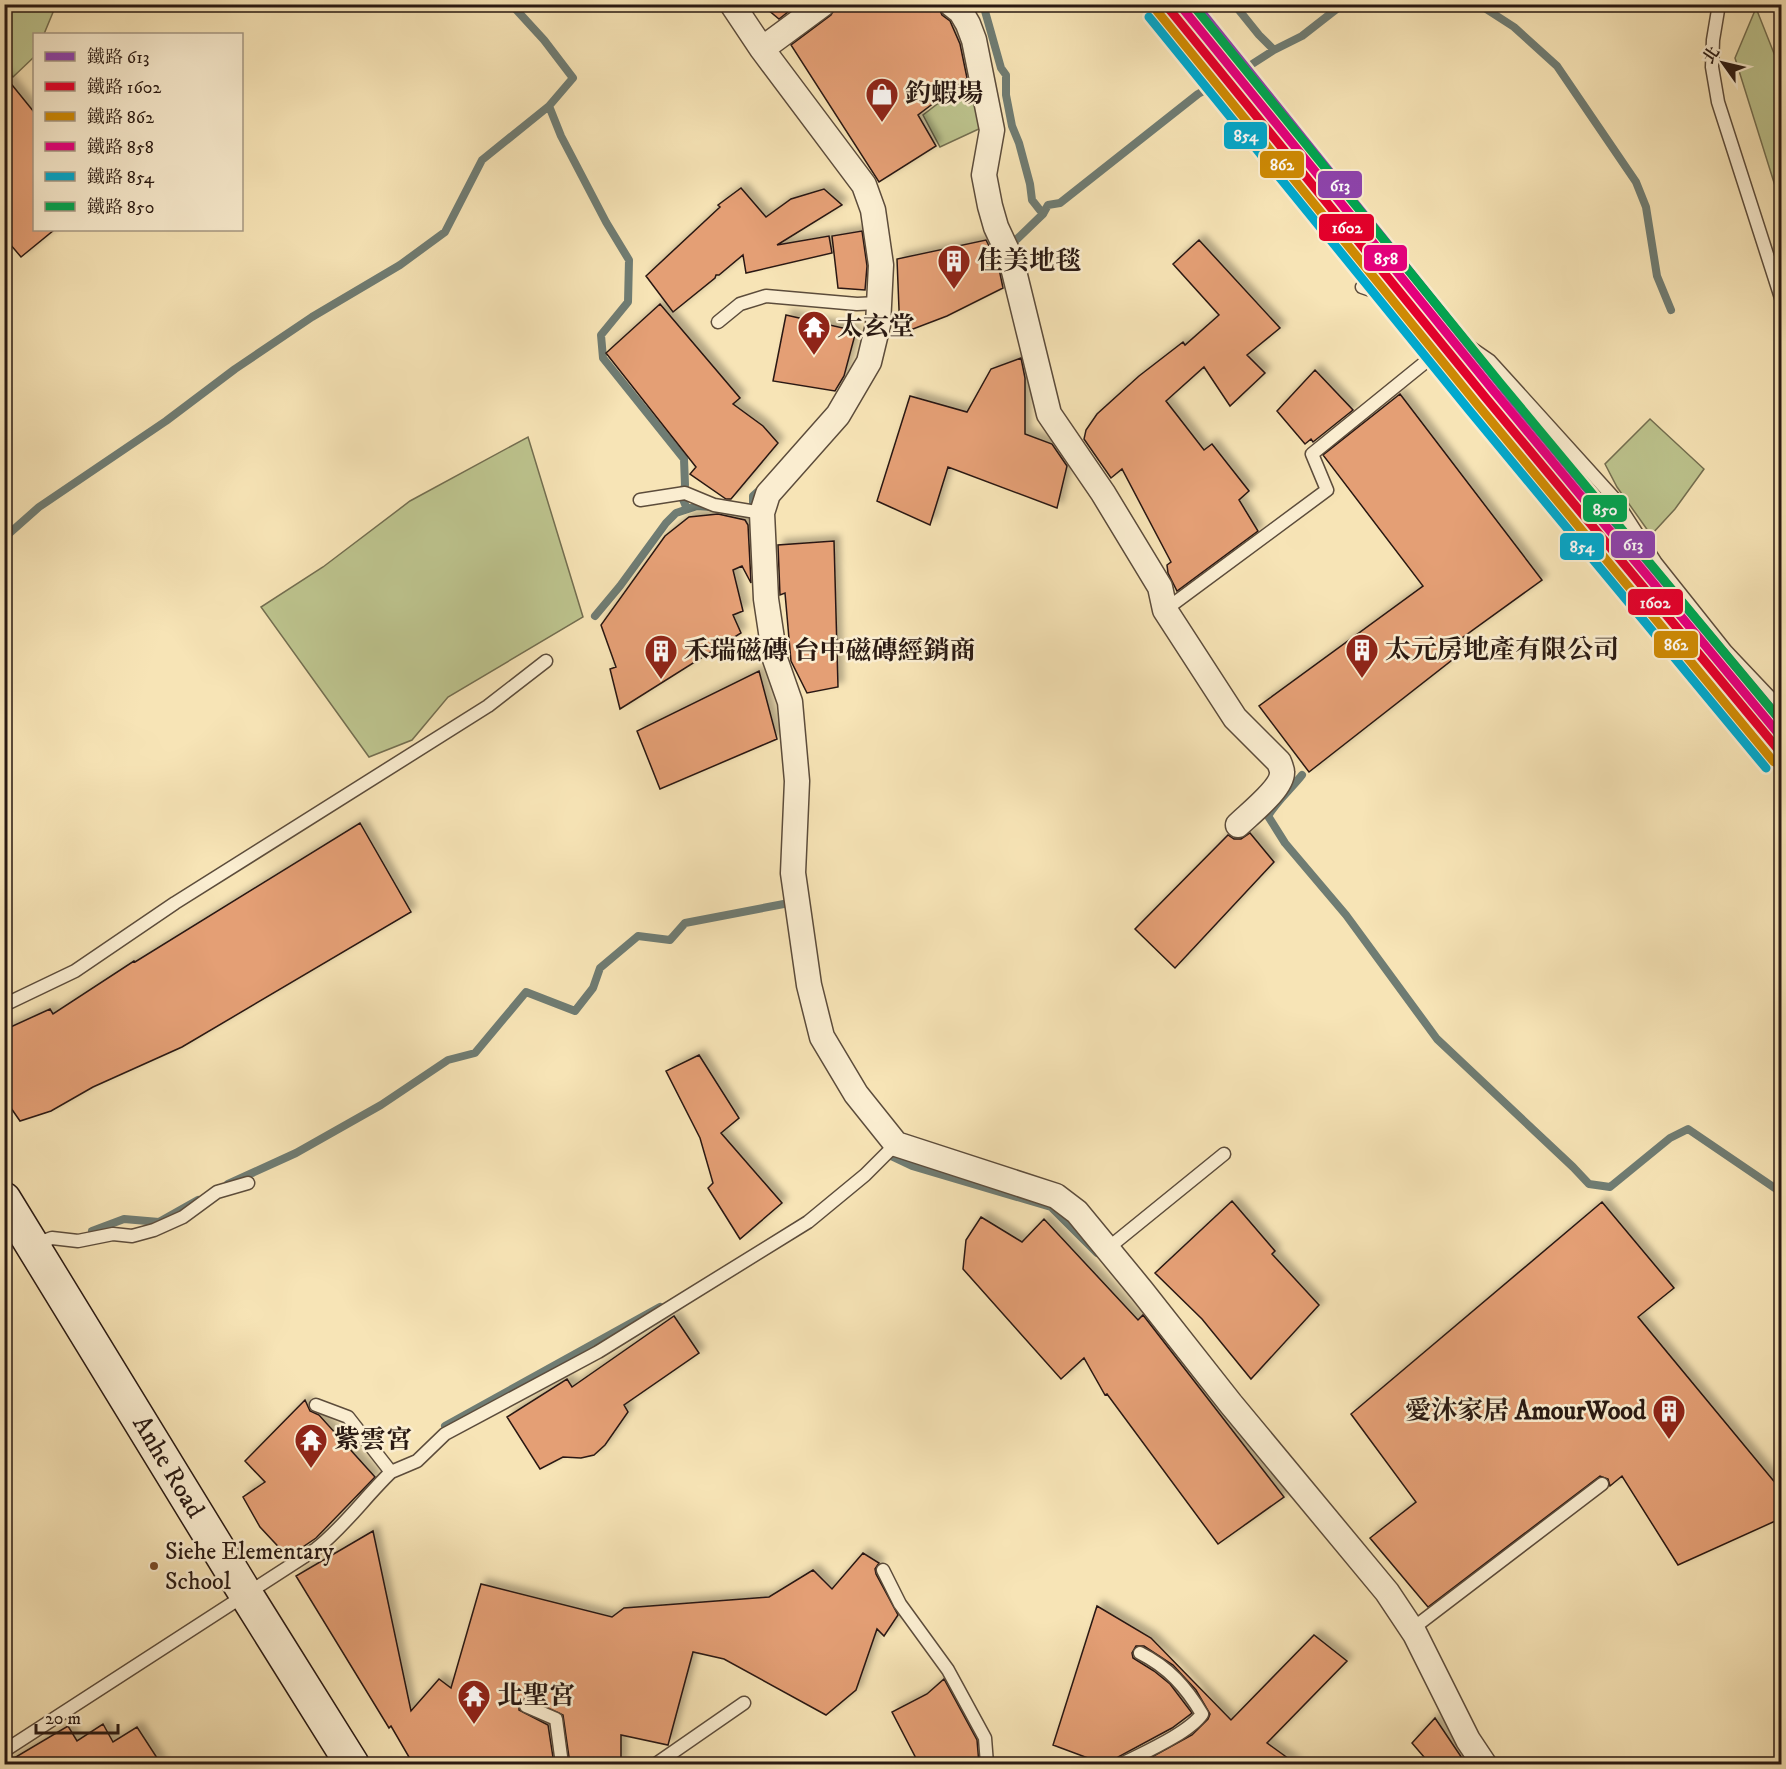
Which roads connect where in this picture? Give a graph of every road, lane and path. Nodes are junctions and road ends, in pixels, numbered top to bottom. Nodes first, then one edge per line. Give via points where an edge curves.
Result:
1 (732, 4) edge
2 (823, 4) edge
3 (951, 4) edge
4 (1719, 4) edge
5 (762, 49) junction
6 (1362, 287) dead end
7 (1782, 301) edge
8 (879, 303) junction
9 (718, 322) dead end
10 (1423, 364) dead end
11 (640, 500) dead end
12 (762, 513) junction
13 (1165, 610) junction
14 (546, 661) dead end
15 (1782, 710) edge
16 (1238, 825) dead end
17 (4, 1005) edge
18 (896, 1144) junction
19 (1224, 1154) dead end
20 (248, 1183) dead end
21 (4, 1199) edge
22 (32, 1246) junction
23 (1107, 1249) junction
24 (316, 1405) dead end
25 (392, 1472) junction
26 (1602, 1484) dead end
27 (882, 1570) dead end
28 (247, 1596) junction
29 (1412, 1629) junction
30 (1140, 1653) dead end
31 (744, 1703) dead end
32 (526, 1706) dead end
33 (4, 1751) edge
34 (352, 1764) edge
35 (561, 1764) edge
36 (656, 1764) edge
37 (987, 1764) edge
38 (1122, 1764) edge
39 (1484, 1764) edge

1 - 5 street
2 - 5 street
3 - 13 street via 961,12 974,40 992,130 984,176 990,206 1011,259 1049,414 1160,587
4 - 7 lane via 1712,67 1718,102
5 - 8 street via 864,185 873,210 881,265
6 - 15 lane via 1404,301 1490,361 1614,498 1656,563 1726,651
8 - 9 lane via 766,296 741,304
8 - 12 street via 869,362 838,415 768,494
10 - 13 lane via 1312,454 1327,490
11 - 12 lane via 685,492 714,505
12 - 18 street via 766,599 775,659 790,702 797,781 793,873 809,985 822,1037 856,1094
13 - 16 street via 1235,718 1279,762 1282,772 1273,791
14 - 17 lane via 488,706 175,903 75,971
18 - 23 street via 1056,1196 1077,1212
18 - 25 lane via 865,1176 808,1222 598,1352 445,1434 417,1461
19 - 23 lane
20 - 22 lane via 217,1192 183,1217 154,1230 78,1241 51,1238
21 - 22 main road, Anhe Road
22 - 28 main road, Anhe Road
23 - 29 street via 1387,1592
24 - 25 lane via 348,1417
25 - 28 lane via 330,1538
26 - 29 lane
27 - 37 lane via 900,1605 953,1679 985,1738
28 - 33 lane
28 - 34 main road, Anhe Road
29 - 39 street
30 - 38 lane via 1159,1662 1190,1694 1202,1714 1173,1737
31 - 36 lane
32 - 35 lane via 556,1719

